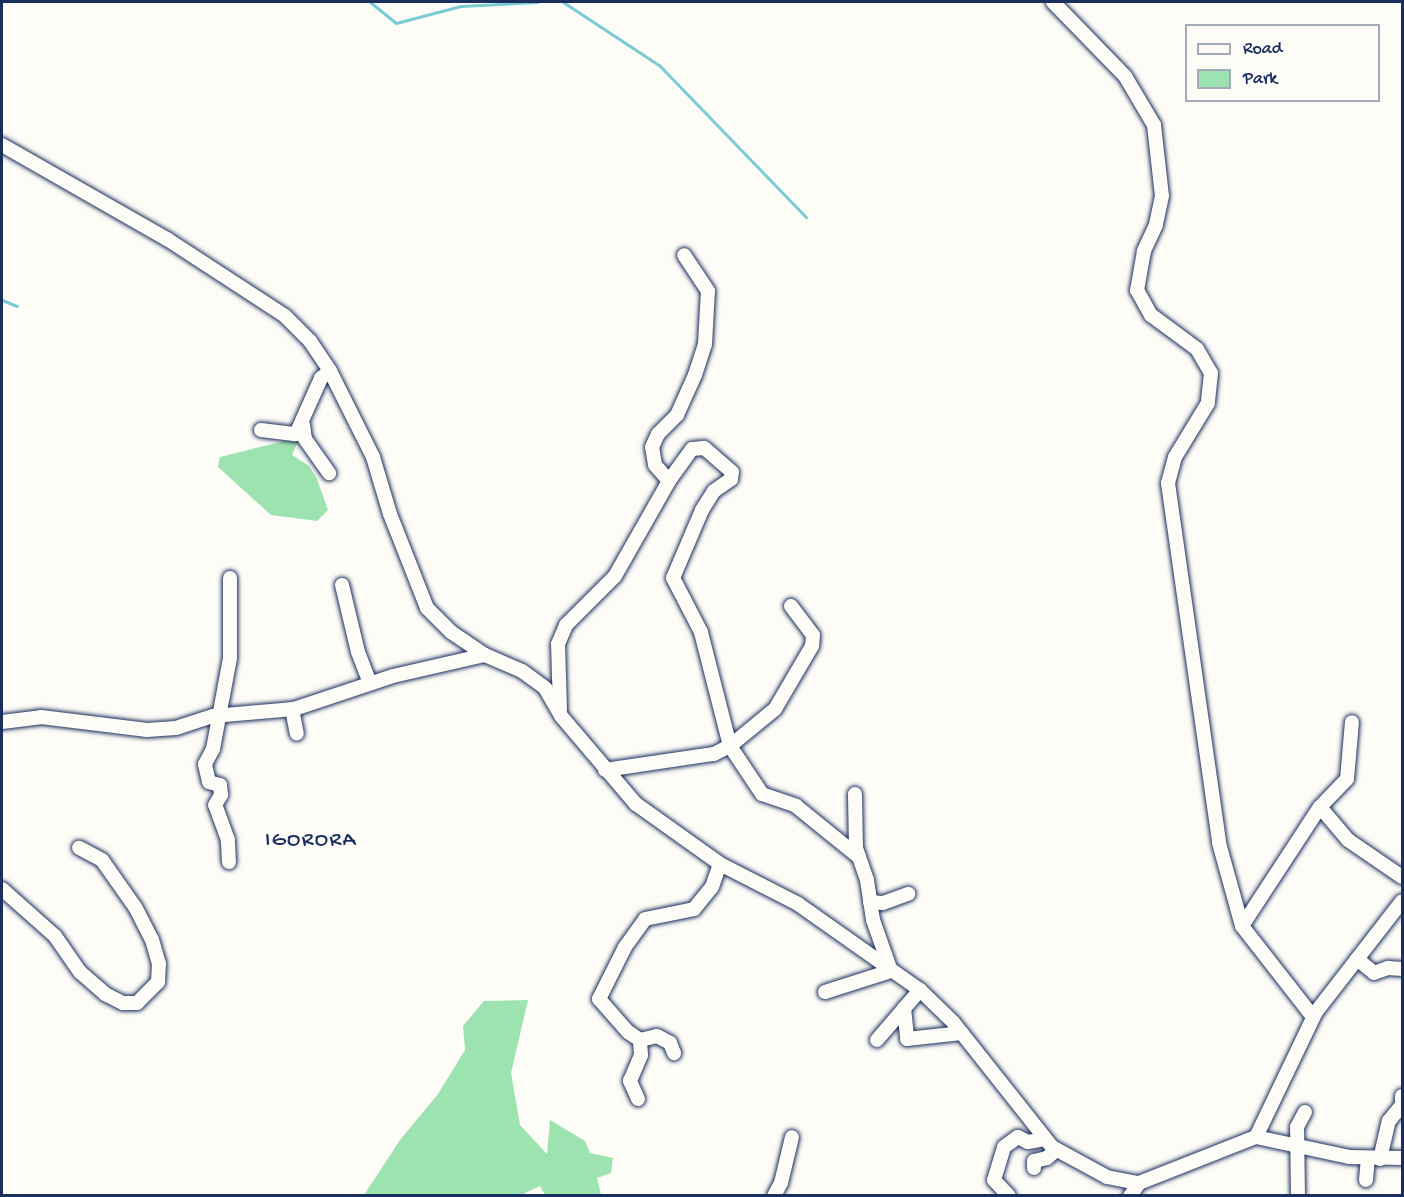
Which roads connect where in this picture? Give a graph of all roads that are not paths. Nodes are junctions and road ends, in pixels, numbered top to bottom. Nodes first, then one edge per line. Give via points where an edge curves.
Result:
1 (1053, 2) edge
2 (2, 146) edge
3 (684, 255) dead end
4 (330, 370) junction
5 (303, 425) junction
6 (261, 430) dead end
7 (329, 473) dead end
8 (669, 481) junction
9 (230, 578) dead end
10 (342, 585) dead end
11 (791, 606) dead end
12 (485, 655) junction
13 (370, 683) junction
14 (292, 709) junction
15 (220, 716) junction
16 (561, 716) junction
17 (2, 722) edge
18 (1352, 722) dead end
19 (297, 734) dead end
20 (730, 746) junction
21 (605, 770) junction
22 (855, 794) dead end
23 (1320, 807) junction
24 (79, 848) dead end
25 (859, 857) junction
26 (229, 862) dead end
27 (720, 864) junction
28 (1402, 877) edge
29 (2, 889) edge
30 (908, 894) dead end
31 (1402, 901) edge
32 (870, 902) junction
33 (1242, 926) junction
34 (1357, 959) junction
35 (1402, 969) edge
36 (891, 971) junction
37 (920, 990) junction
38 (825, 992) dead end
39 (904, 1008) junction
40 (1313, 1017) junction
41 (962, 1033) junction
42 (640, 1040) junction
43 (877, 1040) dead end
44 (674, 1053) dead end
45 (1402, 1096) edge
46 (638, 1099) dead end
47 (1305, 1112) dead end
48 (792, 1137) dead end
49 (1256, 1137) junction
50 (1045, 1139) junction
51 (1296, 1146) junction
52 (1056, 1150) junction
53 (1374, 1158) junction
54 (1402, 1160) edge
55 (1034, 1168) dead end
56 (1115, 1179) junction
57 (1366, 1180) dead end
58 (1139, 1183) junction
59 (774, 1196) edge
60 (1009, 1196) edge
61 (1121, 1196) edge
62 (1130, 1196) edge
63 (1298, 1196) edge

1 - 33 street via 1125,76 1154,125 1162,196 1144,251 1137,290 1150,315 1197,349 1211,373 1208,403 1175,457 1168,483 1219,843
2 - 4 street via 167,239 258,297 302,332
3 - 8 street via 708,291 705,344 677,415 658,434 652,447 655,465
4 - 5 street via 321,378
4 - 12 street via 373,457 390,514 427,608 451,633
5 - 6 street via 296,434
5 - 7 street via 305,439
8 - 16 street via 615,576 566,625 558,644
8 - 20 street via 692,449 704,448 732,472 731,479 714,491 702,510 673,578 701,632
9 - 15 street via 230,658
10 - 13 street via 358,652
11 - 20 street via 813,635 812,646 774,709
12 - 13 street
12 - 16 street via 522,670 545,688
13 - 14 street
14 - 15 street
14 - 19 street
15 - 17 street via 159,730 60,718 18,717
15 - 26 street via 213,749 205,764 208,782 220,785 221,795 215,805 228,840
16 - 21 street
18 - 23 street via 1347,779
20 - 21 street via 714,754
20 - 25 street via 762,794 796,806
21 - 27 street via 636,804
22 - 25 street
23 - 28 street via 1348,840
23 - 33 street
24 - 29 street via 102,860 135,907 152,940 159,964 158,982 137,1003 123,1003 105,994 80,972 55,936
25 - 32 street
27 - 36 street via 798,904
27 - 42 street via 712,887 694,909 645,919 610,974 599,999
30 - 32 street via 883,903
31 - 34 street
32 - 36 street
33 - 40 street via 1283,989
34 - 35 street via 1374,973
34 - 40 street
36 - 37 street
36 - 38 street
37 - 39 street
37 - 41 street
39 - 41 street via 907,1039
39 - 43 street
40 - 49 street
41 - 50 street
42 - 44 street via 657,1036 670,1043
42 - 46 street via 641,1055 630,1081
45 - 53 street via 1402,1105 1389,1121
47 - 51 street via 1297,1127
48 - 59 street via 782,1183
49 - 51 street
49 - 58 street
50 - 52 street
50 - 60 street via 1028,1142 1018,1137 1004,1147 993,1180
51 - 53 street
51 - 63 street
52 - 55 street via 1047,1158 1034,1161
52 - 56 street
53 - 54 street
53 - 57 street
56 - 58 street
56 - 61 street
58 - 62 street

